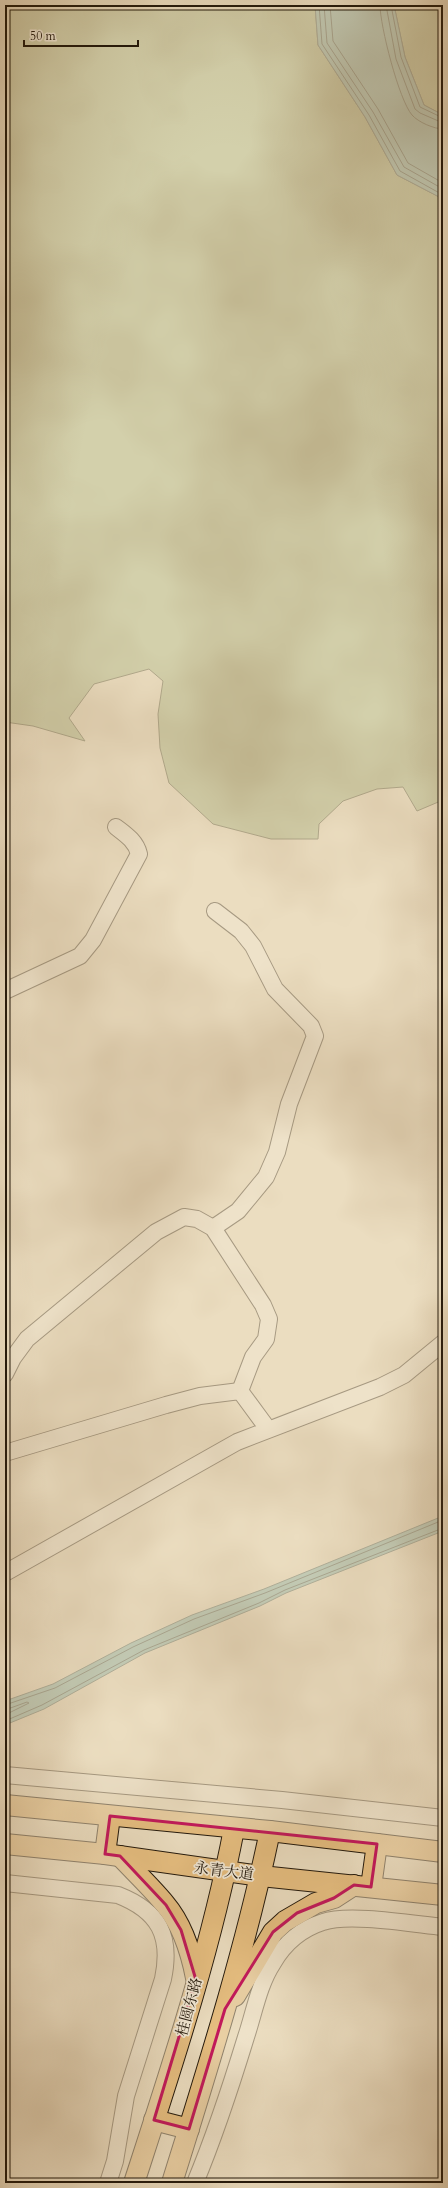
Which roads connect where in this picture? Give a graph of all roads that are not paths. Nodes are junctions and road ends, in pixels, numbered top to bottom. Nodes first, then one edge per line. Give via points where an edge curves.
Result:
1 (116, 827) dead end
2 (215, 911) dead end
3 (5, 992) edge
4 (213, 1228) junction
5 (443, 1343) edge
6 (5, 1374) edge
7 (240, 1390) junction
8 (268, 1429) junction
9 (5, 1452) edge
10 (5, 1573) edge
11 (5, 1775) edge
12 (5, 1805) edge
13 (110, 1816) junction
14 (443, 1818) edge
15 (234, 1829) junction
16 (270, 1831) junction
17 (5, 1844) edge
18 (377, 1844) junction
19 (443, 1852) edge
20 (112, 1855) junction
21 (226, 1871) junction
22 (261, 1876) junction
23 (5, 1883) edge
24 (362, 1886) junction
25 (443, 1894) edge
26 (443, 1927) edge
27 (196, 1980) junction
28 (225, 2009) junction
29 (154, 2120) junction
30 (188, 2129) junction
31 (108, 2183) edge
32 (134, 2183) edge
33 (172, 2183) edge
34 (195, 2183) edge

1 - 3 street via 131,839 139,854 93,940 80,956 69,963 41,973
2 - 4 street via 241,931 253,946 275,989 311,1026 315,1036 289,1104 277,1152 266,1177 238,1210
4 - 6 street via 197,1219 184,1216 156,1232 27,1339
4 - 7 street via 263,1304 268,1319 266,1339 253,1357
5 - 8 street via 398,1378
7 - 8 street
7 - 9 street via 200,1396
8 - 10 street via 237,1442
11 - 14 street via 275,1799
12 - 13 main road
13 - 15 main road
13 - 20 main road
15 - 16 main road
15 - 21 main road, 桂圆东路
16 - 18 main road
16 - 22 main road
17 - 20 main road, 永青大道
18 - 19 main road
18 - 24 main road
20 - 21 main road, 永青大道
20 - 27 main road via 166,1904 181,1930 191,1956
21 - 22 main road, 永青大道
21 - 27 main road, 桂圆东路
22 - 24 main road, 永青大道
22 - 28 main road
23 - 31 street via 118,1895 135,1901 146,1909 157,1922 164,1939 167,1962 126,2096 115,2161
24 - 25 main road, 永青大道
24 - 28 main road via 316,1903 285,1921 274,1932 244,1984
26 - 34 street via 342,1918 323,1921 307,1928 281,1951 265,1979 220,2120
27 - 29 main road, 桂圆东路 via 186,2021
28 - 30 main road
29 - 30 main road
29 - 32 main road, 桂圆东路
30 - 33 main road

